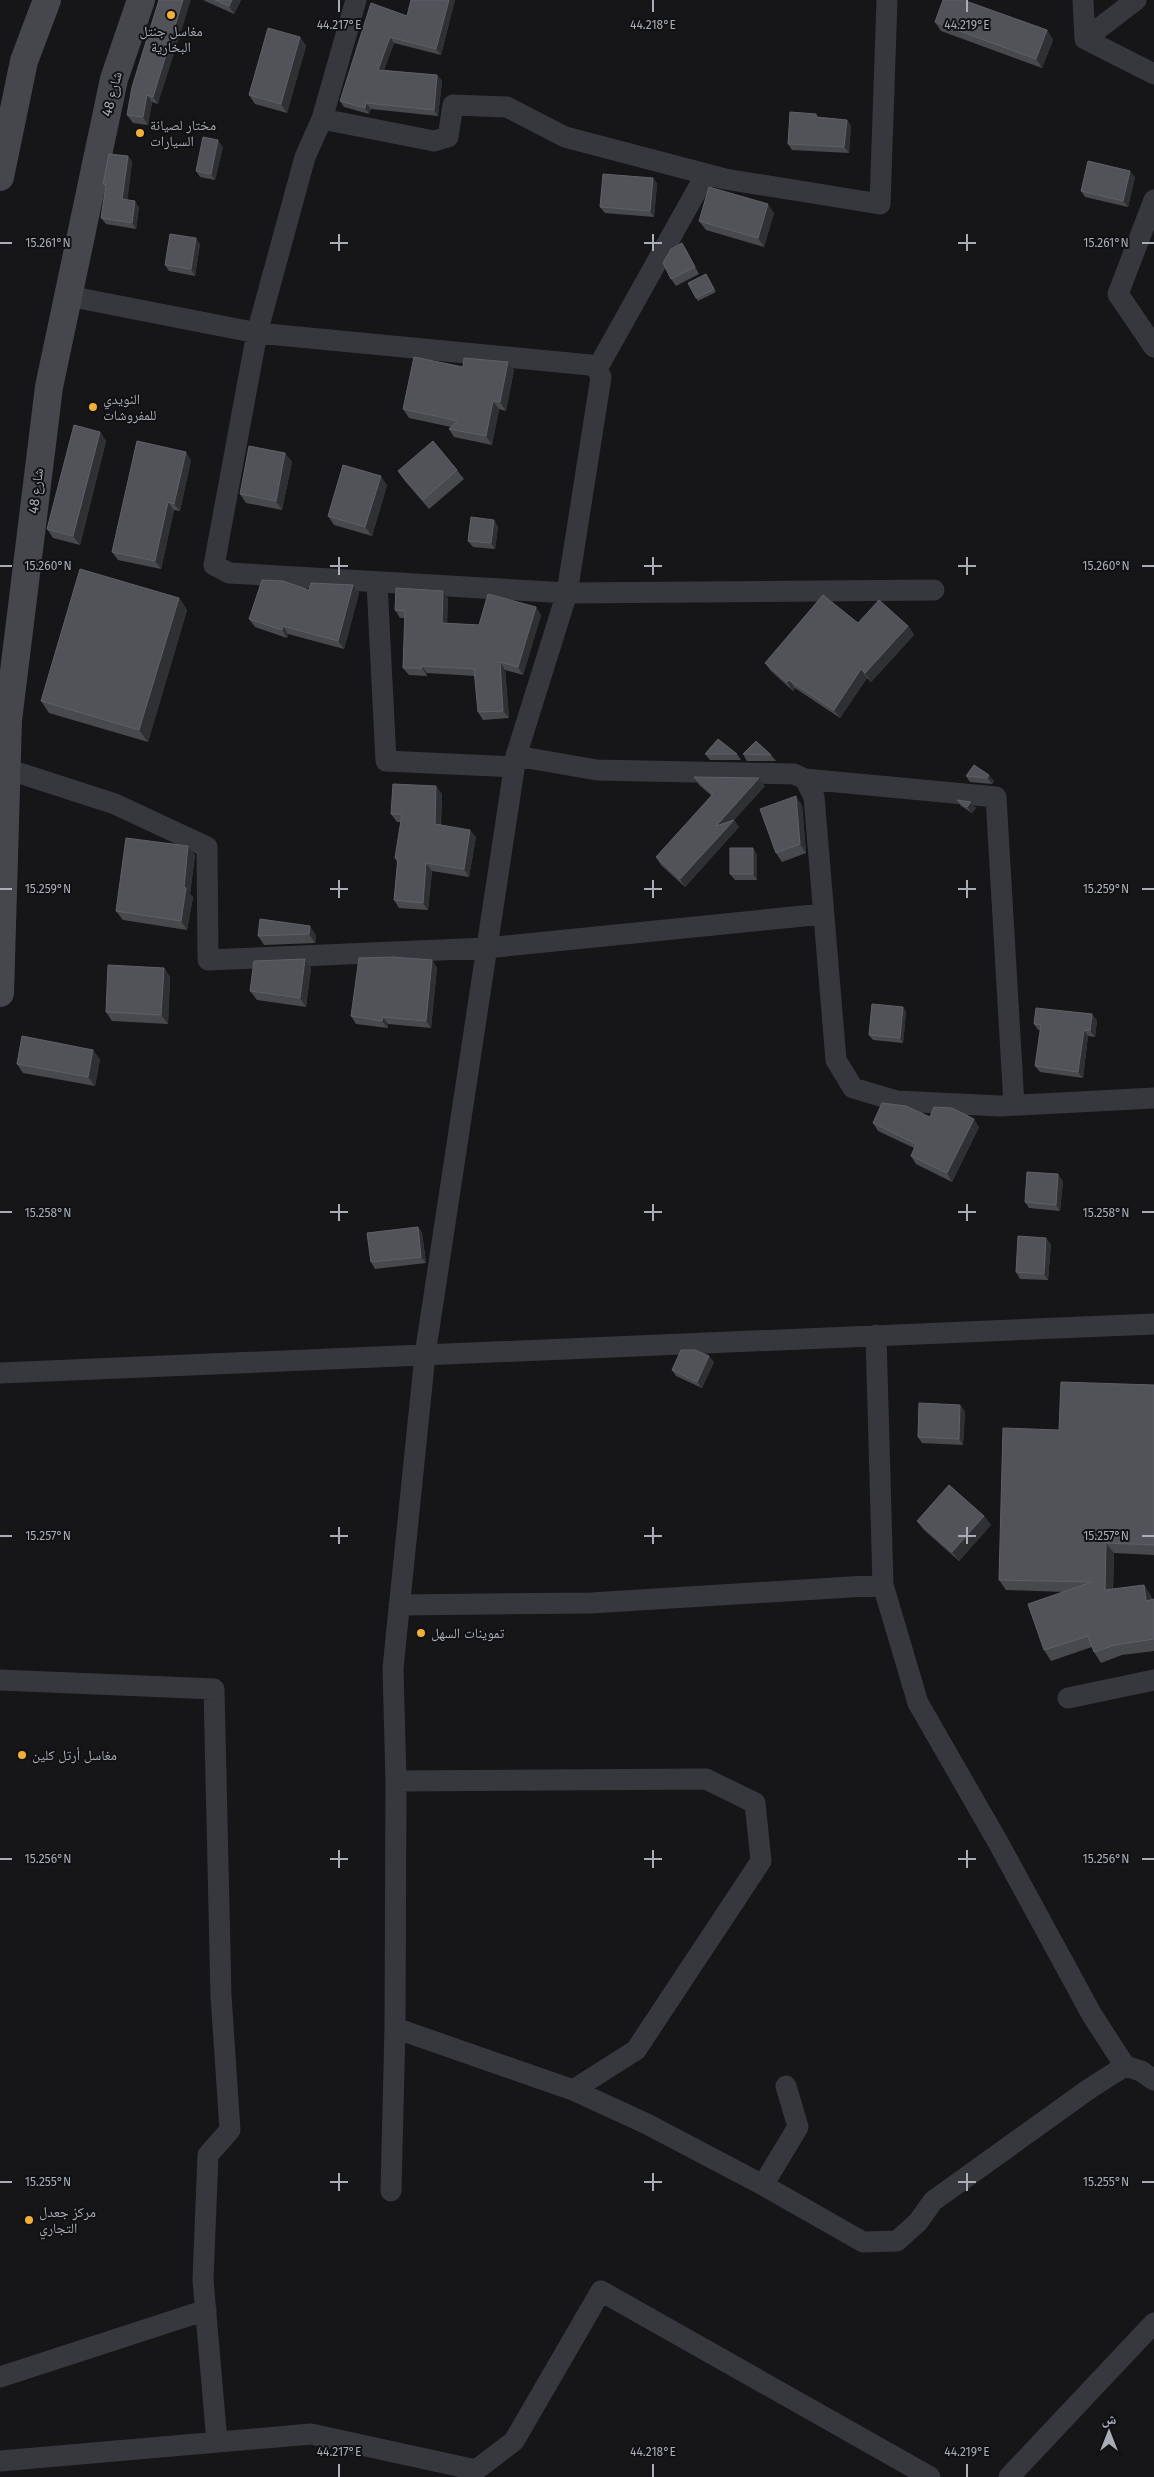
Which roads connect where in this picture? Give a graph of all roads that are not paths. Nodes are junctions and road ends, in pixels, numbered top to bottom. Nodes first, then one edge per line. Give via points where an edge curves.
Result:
1 (47, 0) edge
2 (141, 0) edge
3 (356, 0) edge
4 (887, 0) edge
5 (1083, 0) edge
6 (1136, 0) edge
7 (1084, 39) junction
8 (1154, 74) edge
9 (322, 119) junction
10 (706, 174) junction
11 (0, 176) edge
12 (1154, 200) edge
13 (68, 296) junction
14 (257, 333) junction
15 (1154, 347) edge
16 (597, 369) junction
17 (378, 583) junction
18 (934, 590) dead end
19 (567, 593) junction
20 (515, 762) junction
21 (7, 769) junction
22 (805, 779) junction
23 (823, 914) junction
24 (486, 948) junction
25 (0, 993) edge
26 (1154, 1098) edge
27 (1014, 1105) junction
28 (1154, 1324) edge
29 (876, 1336) junction
30 (425, 1354) junction
31 (0, 1373) edge
32 (883, 1585) junction
33 (399, 1605) junction
34 (0, 1680) edge
35 (1154, 1680) edge
36 (1068, 1698) dead end
37 (396, 1781) junction
38 (395, 2028) junction
39 (1125, 2066) junction
40 (1154, 2080) edge
41 (786, 2086) dead end
42 (573, 2090) junction
43 (763, 2185) junction
44 (391, 2191) dead end
45 (206, 2310) junction
46 (1154, 2323) edge
47 (0, 2377) edge
48 (217, 2442) junction
49 (0, 2461) edge
50 (473, 2473) edge
51 (930, 2477) edge
52 (1010, 2477) edge

1 - 11 main road via 24,61
2 - 13 main road, شارع 48 via 114,79
3 - 9 street
4 - 10 street via 880,204
5 - 7 street
6 - 7 street
7 - 8 street
9 - 10 street via 434,141 448,137 454,105 507,107 564,138
9 - 14 street via 305,157
10 - 16 street
12 - 15 street via 1118,294
13 - 14 street
13 - 21 main road, شارع 48 via 49,387 8,720
14 - 16 street via 590,365
14 - 17 street via 214,564 229,573
16 - 19 street via 601,377
17 - 19 street
17 - 20 street via 386,761
18 - 19 street
19 - 20 street
20 - 22 street via 598,770 794,774
20 - 24 street
21 - 24 street via 115,804 207,847 208,960
21 - 25 main road, شارع 48
22 - 23 street via 814,797
22 - 27 street via 996,797
23 - 24 street
23 - 27 street via 836,1060 853,1088 897,1101
24 - 30 street
26 - 27 street
28 - 29 street
29 - 30 street
29 - 32 street
30 - 31 street
30 - 33 street
32 - 33 street via 591,1603
32 - 39 street via 918,1703 1000,1844 1092,2015
33 - 37 street via 392,1668
34 - 45 street via 214,1689 221,1996 230,2130 208,2155 203,2280
35 - 36 street
37 - 38 street
37 - 42 street via 706,1779 755,1803 761,1861 636,2050
38 - 42 street
38 - 44 street
39 - 40 street
39 - 43 street via 1065,2105 933,2201 918,2222 896,2241 863,2242
41 - 43 street via 798,2127
42 - 43 street via 647,2124
45 - 47 street
45 - 48 street
46 - 52 street
48 - 49 street
48 - 50 street via 311,2434
50 - 51 street via 514,2441 601,2291

